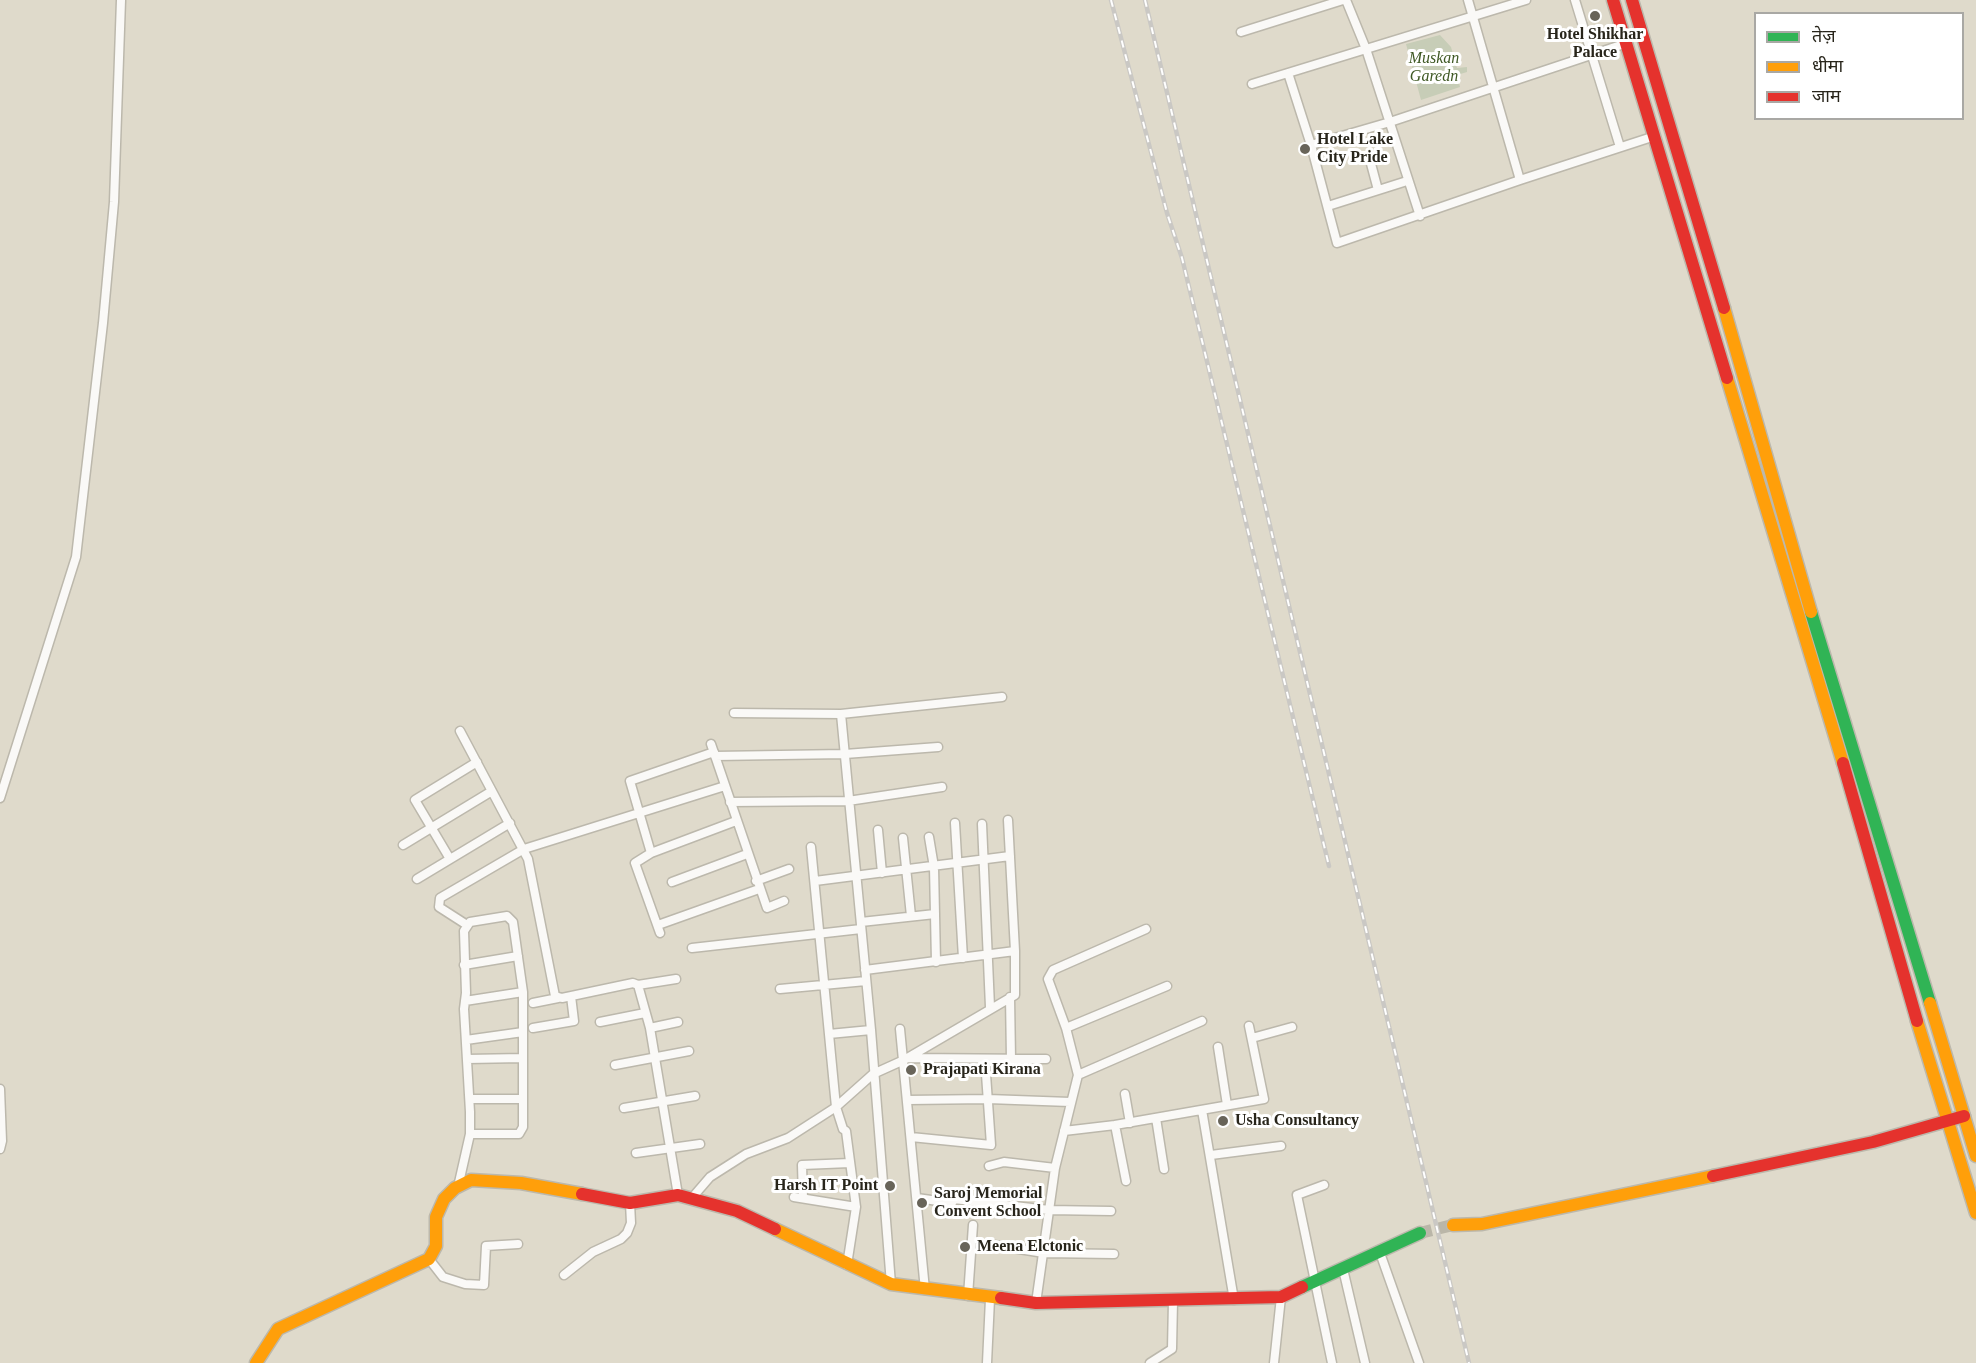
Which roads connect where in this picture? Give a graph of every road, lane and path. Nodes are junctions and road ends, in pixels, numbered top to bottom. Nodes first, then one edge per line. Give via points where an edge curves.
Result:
1 (121, 0) edge
2 (1344, 0) edge
3 (1468, 0) edge
4 (1526, 0) edge
5 (1575, 0) edge
6 (1613, 0) edge
7 (1632, 0) edge
8 (1474, 18) junction
9 (1241, 32) dead end
10 (1627, 43) junction
11 (1366, 49) junction
12 (1590, 56) junction
13 (1288, 73) junction
14 (1252, 84) dead end
15 (1491, 88) junction
16 (1390, 122) junction
17 (1655, 136) junction
18 (1311, 145) junction
19 (1620, 147) junction
20 (1370, 159) dead end
21 (1520, 180) junction
22 (1407, 181) junction
23 (1378, 190) junction
24 (1328, 206) junction
25 (1420, 216) junction
26 (1806, 615) junction
27 (1002, 697) dead end
28 (734, 713) dead end
29 (841, 714) junction
30 (460, 731) dead end
31 (938, 747) dead end
32 (714, 750) junction
33 (845, 754) junction
34 (477, 762) junction
35 (725, 786) junction
36 (942, 787) dead end
37 (492, 791) junction
38 (0, 798) edge
39 (848, 801) junction
40 (730, 802) junction
41 (638, 813) junction
42 (1008, 820) dead end
43 (736, 821) junction
44 (510, 823) junction
45 (955, 823) dead end
46 (982, 824) dead end
47 (431, 828) junction
48 (878, 830) dead end
49 (929, 837) dead end
50 (903, 838) dead end
51 (403, 845) dead end
52 (811, 847) dead end
53 (524, 849) junction
54 (651, 853) junction
55 (747, 854) junction
56 (1010, 856) junction
57 (450, 859) junction
58 (985, 859) junction
59 (958, 863) junction
60 (934, 867) junction
61 (789, 869) dead end
62 (906, 870) junction
63 (882, 873) junction
64 (856, 878) junction
65 (417, 879) dead end
66 (815, 881) junction
67 (672, 882) dead end
68 (758, 885) junction
69 (784, 901) dead end
70 (935, 914) junction
71 (911, 916) junction
72 (467, 924) junction
73 (861, 926) junction
74 (1146, 929) dead end
75 (820, 933) junction
76 (692, 948) dead end
77 (1015, 951) junction
78 (988, 954) junction
79 (518, 956) junction
80 (963, 958) junction
81 (936, 962) junction
82 (464, 966) junction
83 (865, 970) junction
84 (676, 980) dead end
85 (867, 981) junction
86 (824, 984) junction
87 (638, 985) junction
88 (1167, 986) dead end
89 (780, 989) dead end
90 (523, 992) junction
91 (571, 996) junction
92 (1010, 997) junction
93 (558, 998) junction
94 (465, 1001) junction
95 (533, 1003) dead end
96 (990, 1007) junction
97 (645, 1013) junction
98 (1202, 1021) dead end
99 (600, 1022) dead end
100 (678, 1022) dead end
101 (1249, 1026) dead end
102 (1292, 1027) dead end
103 (532, 1028) dead end
104 (650, 1028) junction
105 (1066, 1028) junction
106 (871, 1029) junction
107 (900, 1029) dead end
108 (523, 1032) junction
109 (829, 1034) junction
110 (1252, 1038) junction
111 (466, 1040) junction
112 (1218, 1047) dead end
113 (689, 1051) dead end
114 (655, 1057) junction
115 (523, 1058) junction
116 (467, 1059) junction
117 (905, 1059) junction
118 (1011, 1059) junction
119 (1046, 1059) dead end
120 (985, 1060) junction
121 (615, 1065) dead end
122 (873, 1074) junction
123 (1078, 1075) junction
124 (0, 1089) edge
125 (1125, 1094) dead end
126 (695, 1096) dead end
127 (470, 1099) junction
128 (523, 1099) junction
129 (988, 1099) junction
130 (908, 1100) junction
131 (662, 1101) junction
132 (1070, 1102) junction
133 (1227, 1105) junction
134 (836, 1107) junction
135 (624, 1108) dead end
136 (1202, 1110) junction
137 (1964, 1116) junction
138 (1156, 1118) junction
139 (1949, 1121) junction
140 (1130, 1123) junction
141 (1115, 1125) junction
142 (1064, 1131) junction
143 (470, 1134) junction
144 (911, 1137) junction
145 (700, 1144) dead end
146 (1281, 1146) dead end
147 (670, 1148) junction
148 (0, 1149) edge
149 (636, 1153) dead end
150 (1211, 1155) junction
151 (1976, 1156) edge
152 (850, 1163) junction
153 (989, 1166) dead end
154 (1055, 1168) junction
155 (1164, 1168) dead end
156 (1126, 1181) dead end
157 (1324, 1185) dead end
158 (458, 1187) junction
159 (678, 1195) junction
160 (691, 1198) junction
161 (917, 1198) junction
162 (630, 1203) junction
163 (856, 1207) junction
164 (1049, 1210) junction
165 (1111, 1211) dead end
166 (1976, 1212) edge
167 (973, 1225) dead end
168 (1453, 1225) tunnel mouth
169 (1420, 1233) tunnel mouth
170 (518, 1244) dead end
171 (994, 1245) dead end
172 (1379, 1250) junction
173 (1044, 1253) junction
174 (1114, 1254) dead end
175 (429, 1259) junction
176 (847, 1265) junction
177 (1343, 1269) junction
178 (564, 1275) dead end
179 (1314, 1280) junction
180 (891, 1284) junction
181 (925, 1290) junction
182 (968, 1296) junction
183 (1281, 1297) junction
184 (990, 1299) junction
185 (1234, 1300) junction
186 (1173, 1301) junction
187 (1036, 1303) junction
188 (256, 1363) edge
189 (987, 1363) edge
190 (1150, 1363) edge
191 (1274, 1363) edge
192 (1332, 1363) edge
193 (1365, 1363) edge
194 (1419, 1363) edge

1 - 38 street via 114,201 76,557
2 - 9 street
2 - 11 street
3 - 8 street
4 - 8 street
5 - 12 street
6 - 10 main road
7 - 26 main road via 1682,161
8 - 11 street
8 - 15 street
10 - 12 street
10 - 17 main road
11 - 13 street
11 - 16 street
12 - 15 street
12 - 19 street
13 - 14 street
13 - 18 street
15 - 16 street
15 - 21 street
16 - 18 street
16 - 22 street
17 - 19 street
17 - 26 main road
18 - 24 street
19 - 21 street
20 - 23 street
21 - 25 street
22 - 23 street
22 - 25 street
23 - 24 street
24 - 25 street via 1337,243
26 - 137 main road
26 - 139 main road via 1910,999
27 - 29 street
28 - 29 street
29 - 33 street
30 - 34 street
31 - 33 street
32 - 33 street
32 - 35 street
32 - 41 street via 634,778 630,784
33 - 39 street
34 - 37 street
34 - 47 street via 416,798
35 - 40 street
35 - 41 street
36 - 39 street
37 - 44 street
37 - 47 street
39 - 40 street
39 - 64 street
40 - 43 street
41 - 53 street
41 - 54 street
42 - 56 street
43 - 54 street
43 - 55 street
44 - 53 street
44 - 57 street
45 - 59 street
46 - 58 street
47 - 51 street
47 - 57 street
48 - 63 street
49 - 60 street
50 - 62 street
52 - 66 street
53 - 72 street via 440,898 439,907
53 - 93 street via 552,989
54 - 68 street via 639,859 635,868 659,929
55 - 67 street
55 - 68 street
56 - 58 street
56 - 77 street
57 - 65 street
58 - 59 street
58 - 78 street
59 - 60 street
59 - 80 street
60 - 62 street
60 - 70 street
61 - 68 street
62 - 63 street
62 - 71 street
63 - 64 street
64 - 66 street
64 - 73 street
66 - 75 street
68 - 69 street via 767,908
70 - 71 street
70 - 81 street
71 - 73 street
72 - 79 street via 507,916 513,922
72 - 82 street via 462,944
73 - 75 street
73 - 83 street
74 - 105 street via 1049,974 1051,991
75 - 76 street
75 - 86 street
77 - 78 street
77 - 92 street via 1015,995
78 - 80 street
78 - 96 street
79 - 82 street
79 - 90 street
80 - 81 street
81 - 83 street
82 - 94 street
83 - 85 street
84 - 87 street
85 - 86 street
85 - 106 street
86 - 89 street
86 - 109 street
87 - 91 street
87 - 97 street
88 - 105 street
90 - 94 street
90 - 108 street
91 - 93 street
91 - 103 street via 574,1021
92 - 96 street
92 - 118 street
93 - 95 street
94 - 111 street
96 - 117 street
97 - 99 street
97 - 104 street
98 - 123 street
100 - 104 street
101 - 110 street
102 - 110 street
104 - 114 street
105 - 123 street
106 - 109 street
106 - 122 street
107 - 117 street
108 - 111 street
108 - 115 street
109 - 134 street
110 - 133 street via 1264,1099
111 - 116 street
112 - 133 street
113 - 114 street
114 - 121 street
114 - 131 street
115 - 116 street
115 - 128 street
116 - 127 street
117 - 120 street
117 - 122 street
117 - 130 street
118 - 119 street
118 - 120 street
120 - 129 street
122 - 134 street
122 - 180 street
123 - 132 street
124 - 148 street
125 - 140 street
126 - 131 street
127 - 128 street
127 - 143 street
128 - 143 street via 523,1127 519,1134
129 - 130 street
129 - 132 street
129 - 144 street via 991,1145
130 - 144 street
131 - 135 street
131 - 147 street
132 - 142 street
133 - 136 street
134 - 152 street via 846,1131
134 - 160 street via 788,1138 746,1154 710,1177
136 - 138 street
136 - 150 street
137 - 139 main road
137 - 151 main road
138 - 140 street
138 - 155 street
139 - 166 main road
139 - 168 main road via 1861,1144 1482,1224
140 - 141 street
141 - 142 street
141 - 156 street
142 - 154 street
143 - 158 street
144 - 161 street
145 - 147 street
146 - 150 street
147 - 149 street
147 - 159 street
150 - 185 street
152 - 163 street
152 - 163 street via 802,1165 798,1197
153 - 154 street via 1004,1162
154 - 164 street
157 - 179 street via 1297,1195
158 - 162 main road via 471,1180 522,1183
158 - 175 main road via 444,1199 436,1217 436,1246
159 - 160 main road
159 - 162 main road
160 - 176 main road via 737,1212
161 - 164 street
161 - 181 street
162 - 178 street via 627,1233 593,1252
163 - 176 street
164 - 165 street
164 - 173 street
167 - 182 street
169 - 172 main road
170 - 175 street via 486,1246 484,1285 442,1277
171 - 173 street
172 - 177 main road
172 - 194 street
173 - 174 street
173 - 187 street
175 - 188 main road via 278,1329
176 - 180 main road
177 - 179 main road
177 - 193 street
179 - 183 main road
179 - 192 street
180 - 181 main road
181 - 182 main road
182 - 184 main road
183 - 185 main road
183 - 191 street
184 - 187 main road
184 - 189 street
185 - 186 main road
186 - 187 main road
186 - 190 street via 1172,1348

